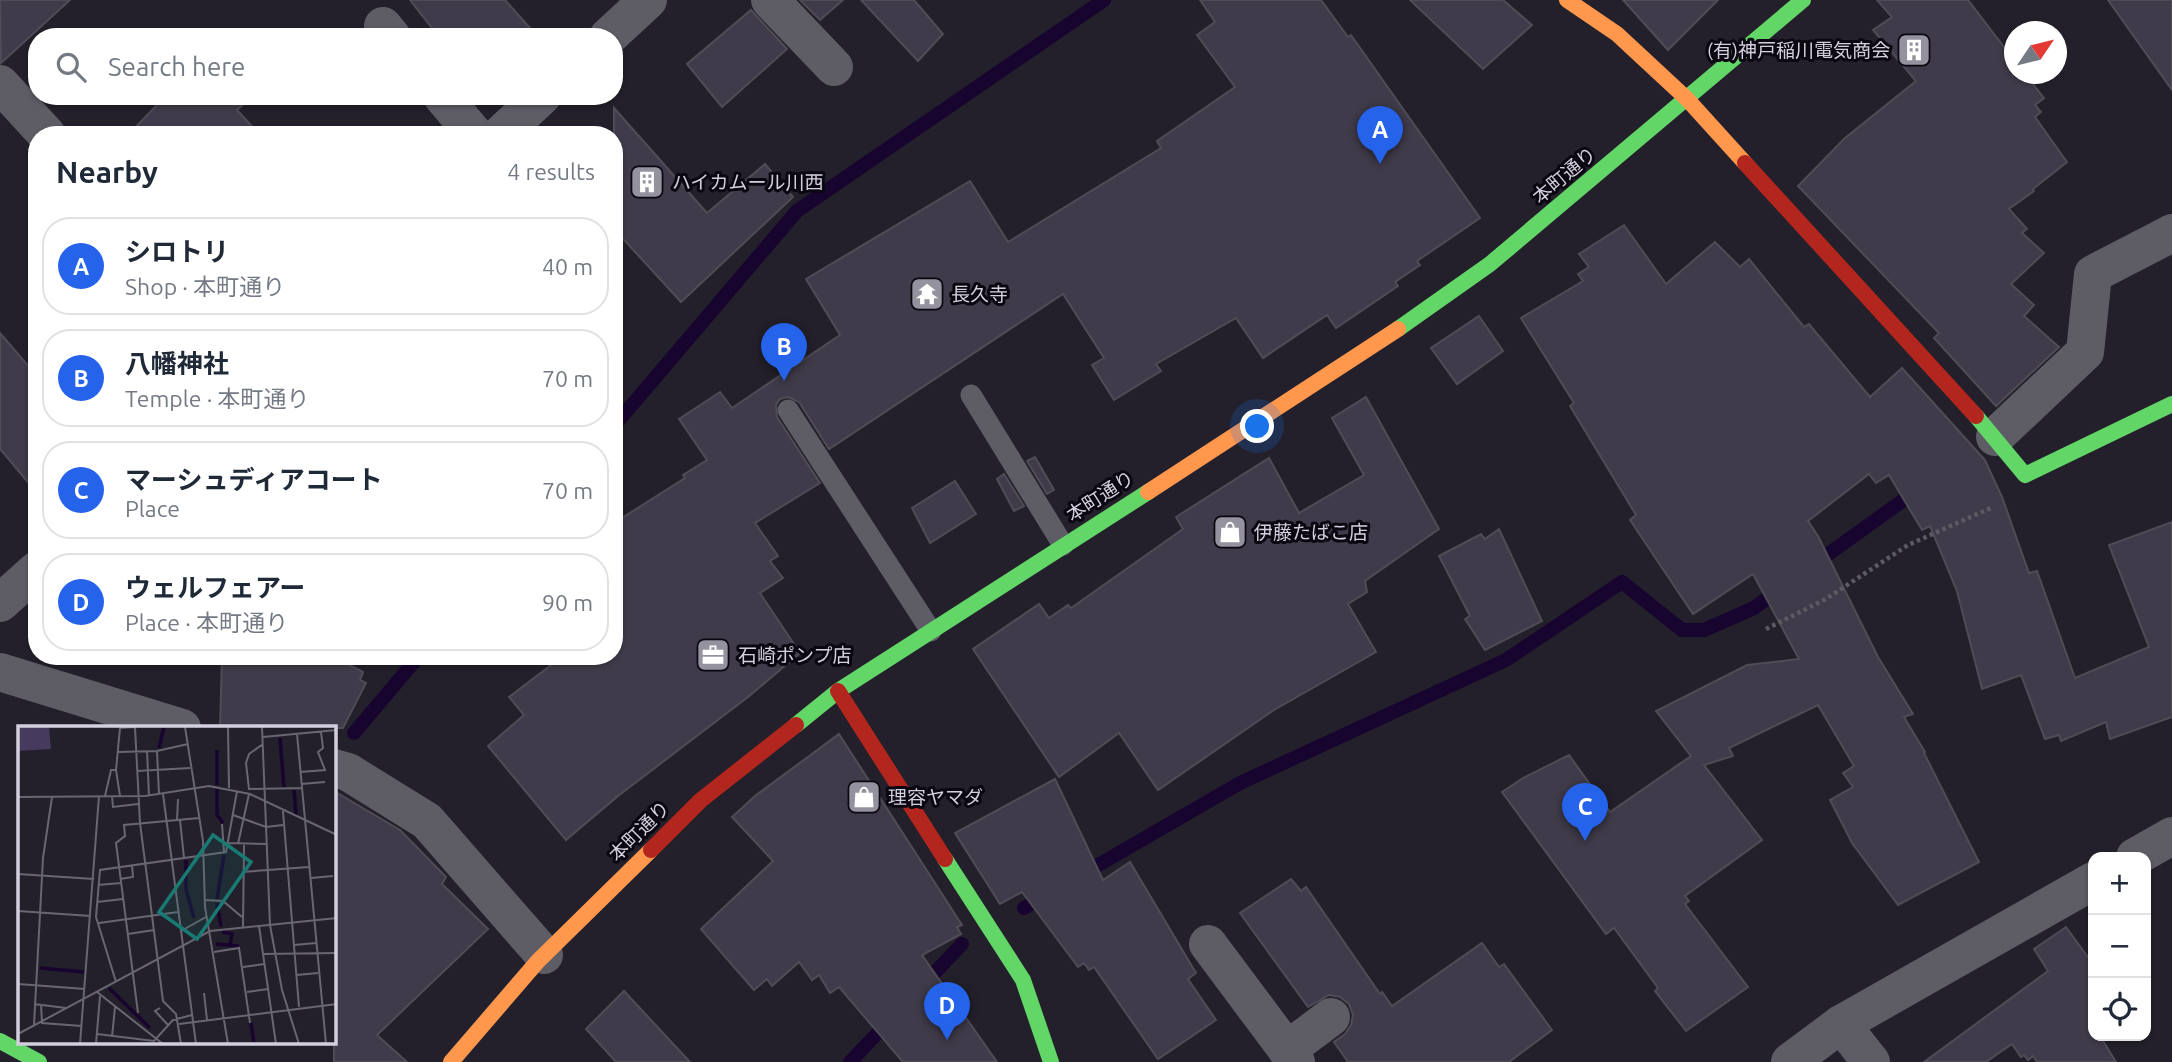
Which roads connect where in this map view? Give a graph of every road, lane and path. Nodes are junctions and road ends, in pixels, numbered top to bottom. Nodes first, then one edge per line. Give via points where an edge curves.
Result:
1 (648, 0) edge
2 (770, 0) edge
3 (1567, 0) edge
4 (1803, 0) edge
5 (618, 28) edge
6 (834, 67) dead end
7 (0, 84) edge
8 (1687, 99) junction
9 (450, 105) edge
10 (532, 105) edge
11 (39, 126) edge
12 (467, 126) edge
13 (510, 126) edge
14 (2172, 233) edge
15 (971, 395) dead end
16 (2172, 404) edge
17 (788, 410) dead end
18 (1995, 437) junction
19 (2025, 475) junction
20 (1063, 545) junction
21 (1766, 629) dead end
22 (931, 631) junction
23 (0, 672) edge
24 (838, 691) junction
25 (176, 726) edge
26 (336, 769) edge
27 (2172, 836) edge
28 (2143, 852) edge
29 (2088, 884) edge
30 (1208, 944) dead end
31 (544, 955) junction
32 (1331, 1017) dead end
33 (1841, 1024) junction
34 (0, 1041) edge
35 (1291, 1056) edge
36 (39, 1062) edge
37 (451, 1062) edge
38 (1051, 1062) edge
39 (1790, 1062) edge
40 (1871, 1062) edge

1 - 5 street
2 - 6 street
3 - 8 street via 1617,34
4 - 8 street, 本町通り
7 - 11 street
8 - 18 street
8 - 20 street, 本町通り via 1490,264 1368,350
9 - 12 street
10 - 13 street
14 - 18 street via 2093,274 2085,352
15 - 20 lane
16 - 19 street
17 - 22 lane
18 - 19 street
19 - 21 path via 2027,491 1908,545 1826,599
20 - 22 street, 本町通り
22 - 24 street, 本町通り
23 - 25 street
24 - 31 street, 本町通り via 701,800
24 - 38 street via 1023,980
26 - 31 street via 427,821
27 - 28 street
29 - 33 street
30 - 35 street
31 - 37 street, 本町通り
32 - 35 street
33 - 39 street
33 - 40 street
34 - 36 street

